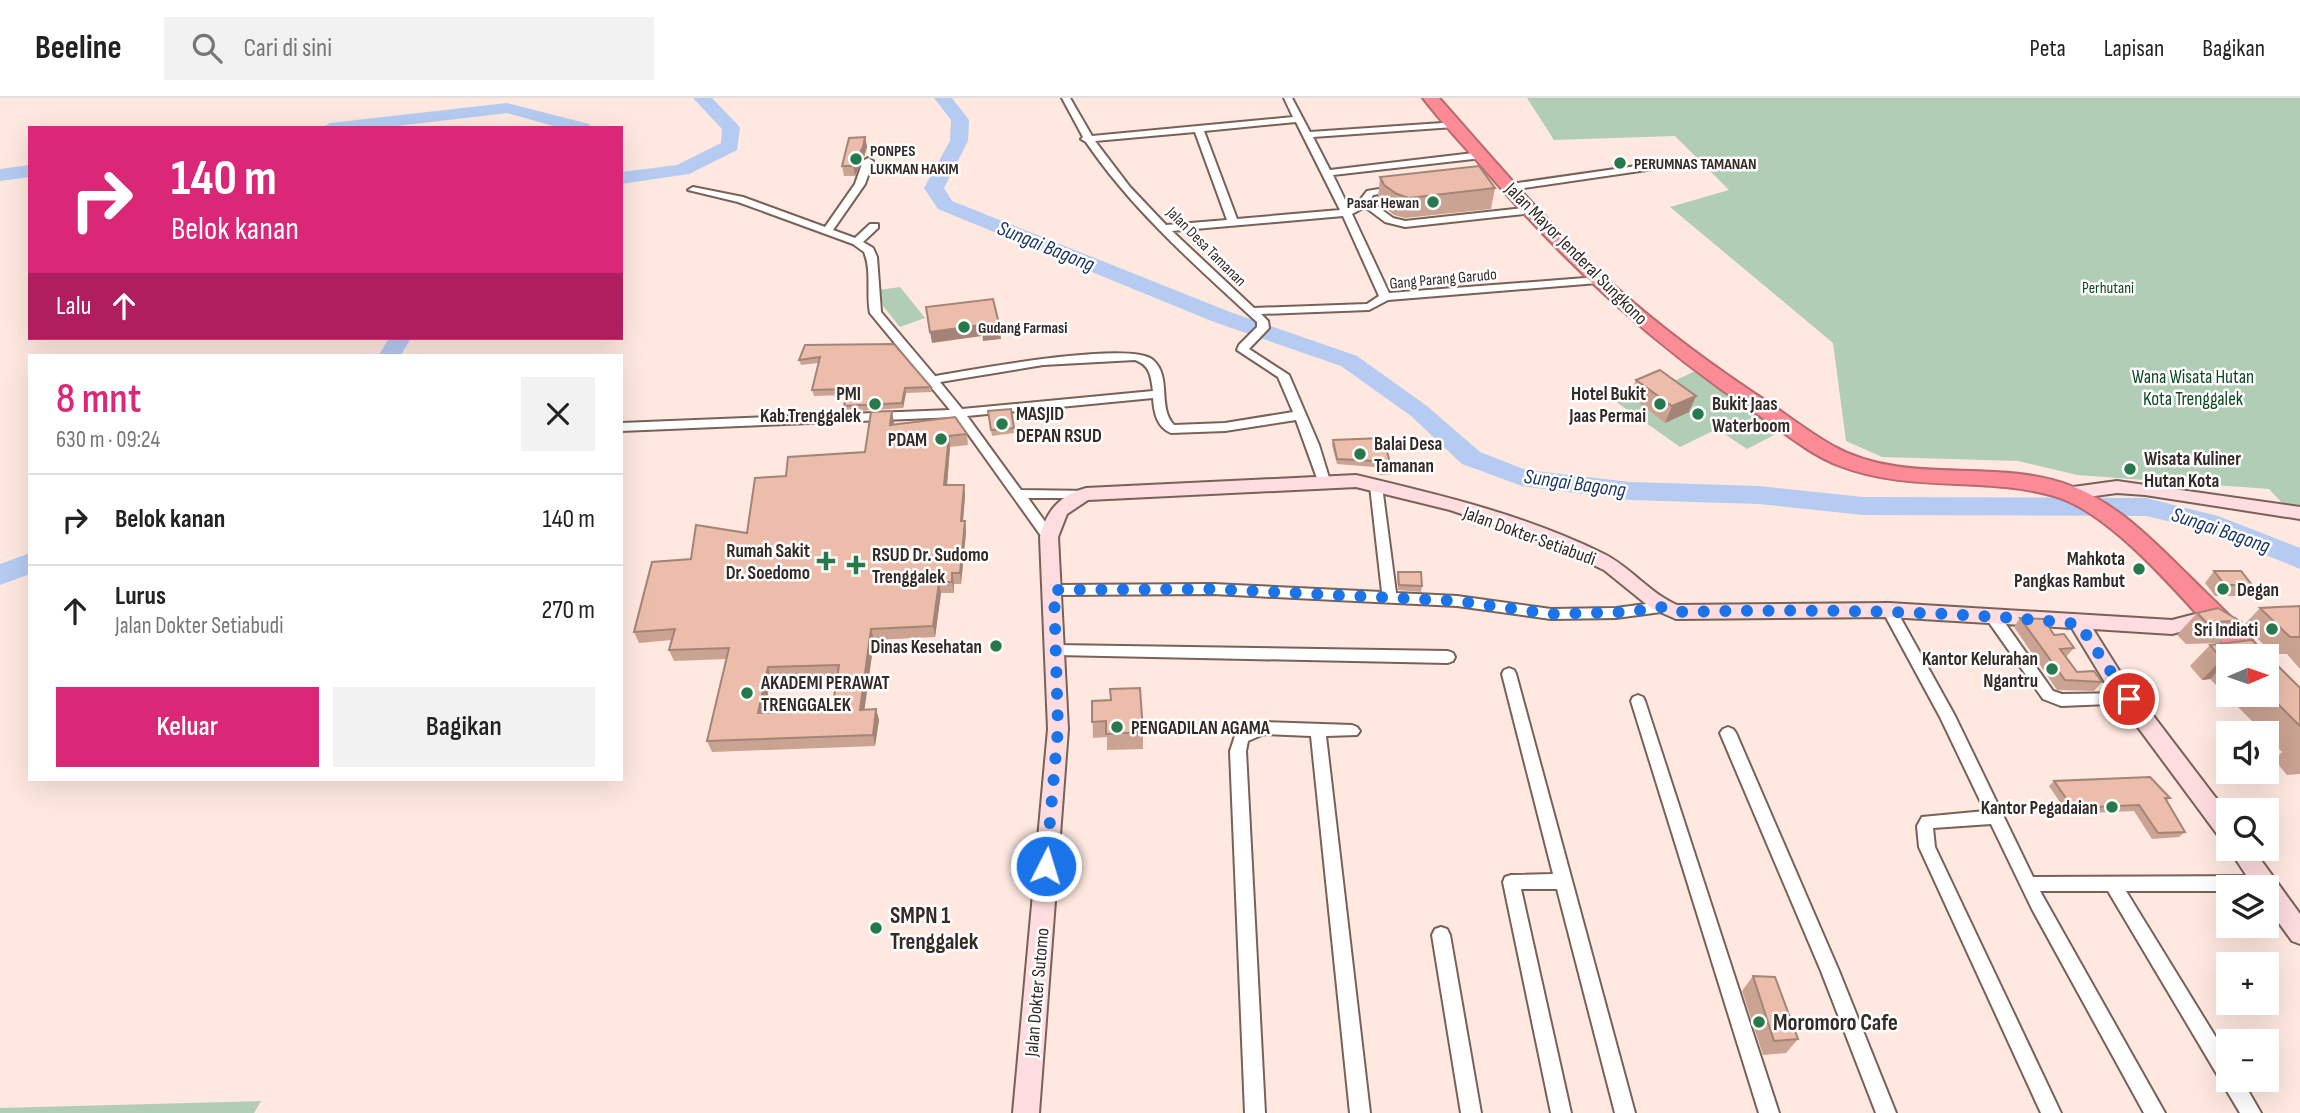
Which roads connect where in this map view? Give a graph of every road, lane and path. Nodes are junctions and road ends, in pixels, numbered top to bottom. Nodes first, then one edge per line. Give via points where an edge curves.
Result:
1 (1066, 98) edge
2 (1288, 98) edge
3 (1432, 98) edge
4 (1300, 119) junction
5 (1454, 124) junction
6 (1199, 129) junction
7 (1308, 135) junction
8 (1086, 139) junction
9 (1482, 155) junction
10 (868, 161) dead end
11 (1678, 163) dead end
12 (1326, 173) junction
13 (1501, 181) junction
14 (1412, 188) edge
15 (693, 190) dead end
16 (1364, 201) junction
17 (1533, 210) junction
18 (1346, 213) junction
19 (1233, 223) junction
20 (874, 226) dead end
21 (1167, 228) junction
22 (826, 232) junction
23 (857, 242) junction
24 (1598, 280) junction
25 (1385, 297) junction
26 (1252, 312) junction
27 (932, 380) junction
28 (1159, 394) junction
29 (960, 413) junction
30 (1301, 415) junction
31 (623, 427) edge
32 (1324, 481) junction
33 (1376, 485) junction
34 (1021, 494) junction
35 (1086, 494) junction
36 (2081, 497) junction
37 (2300, 513) edge
38 (1049, 537) junction
39 (1054, 590) junction
40 (1390, 599) junction
41 (1661, 607) junction
42 (1889, 610) junction
43 (1993, 617) junction
44 (2211, 617) junction
45 (2079, 624) junction
46 (2238, 644) edge
47 (1056, 650) junction
48 (1448, 657) dead end
49 (1509, 674) dead end
50 (2129, 699) junction
51 (1638, 701) dead end
52 (1318, 729) junction
53 (1352, 731) dead end
54 (1728, 733) dead end
55 (2216, 815) edge
56 (1997, 817) junction
57 (1564, 881) junction
58 (2112, 883) junction
59 (2216, 883) edge
60 (2029, 884) junction
61 (2279, 903) edge
62 (2300, 933) edge
63 (1441, 936) dead end
64 (2216, 1055) edge
65 (2238, 1092) edge
66 (1026, 1113) edge
67 (1255, 1113) edge
68 (1360, 1113) edge
69 (1471, 1113) edge
70 (1561, 1113) edge
71 (1625, 1113) edge
72 (1769, 1113) edge
73 (1886, 1113) edge
74 (2052, 1113) edge
75 (2155, 1113) edge
76 (2251, 1113) edge

1 - 8 street, Jalan Desa Tamanan
2 - 4 street
3 - 5 highway, Jalan Mayor Jenderal Sungkono
4 - 6 street
4 - 7 street
5 - 7 street
5 - 9 highway, Jalan Mayor Jenderal Sungkono
6 - 8 street
6 - 19 street
7 - 12 street
8 - 21 street, Jalan Desa Tamanan
9 - 12 street
9 - 13 highway, Jalan Mayor Jenderal Sungkono
10 - 22 street via 860,184
11 - 13 street
12 - 18 street
13 - 17 highway, Jalan Mayor Jenderal Sungkono
14 - 16 street via 1376,191
15 - 22 street via 740,199
16 - 17 street via 1389,220 1405,224
16 - 18 street
17 - 24 highway, Jalan Mayor Jenderal Sungkono
18 - 19 street
18 - 25 street
19 - 21 street
20 - 23 street
21 - 26 street, Jalan Desa Tamanan via 1208,274
22 - 23 street
23 - 27 street via 873,257 876,313
24 - 25 street, Gang Parang Garudo
24 - 36 highway, Jalan Mayor Jenderal Sungkono via 1719,380 1847,461 1899,473 1993,480
25 - 26 street, Gang Parang Garudo via 1369,307
26 - 30 street, Jalan Desa Tamanan via 1263,328 1243,346 1283,375
27 - 28 street via 1042,362 1136,356 1153,363
27 - 29 street
28 - 29 street
28 - 30 street via 1164,422 1176,430
29 - 31 street
29 - 34 street via 981,447
30 - 32 street, Jalan Desa Tamanan
32 - 33 street, Jalan Dokter Setiabudi
32 - 35 street, Jalan Dokter Setiabudi
33 - 40 street
33 - 41 street, Jalan Dokter Setiabudi via 1525,530 1614,566
34 - 35 street
34 - 38 street
35 - 38 street via 1053,516
36 - 37 street via 2117,487 2145,489
36 - 44 highway via 2149,554
38 - 39 street, Jalan Dokter Sutomo
39 - 40 street via 1213,589
39 - 47 street, Jalan Dokter Sutomo
40 - 41 street via 1457,601 1551,614
41 - 42 street via 1676,612
42 - 43 street
42 - 56 street
43 - 45 street
43 - 50 street via 2048,695 2061,700
44 - 45 street via 2172,627
44 - 46 highway
45 - 50 street
47 - 48 street
47 - 66 street, Jalan Dokter Sutomo via 1058,729
49 - 57 street
50 - 55 street
51 - 72 street
52 - 53 street
52 - 67 street via 1254,729 1241,737 1238,751
52 - 68 street
54 - 73 street
56 - 60 street
56 - 74 street via 1928,822 1927,847
57 - 70 street via 1511,882
57 - 71 street
58 - 59 street
58 - 60 street
58 - 64 street
60 - 75 street
61 - 62 street
63 - 69 street
65 - 76 street

